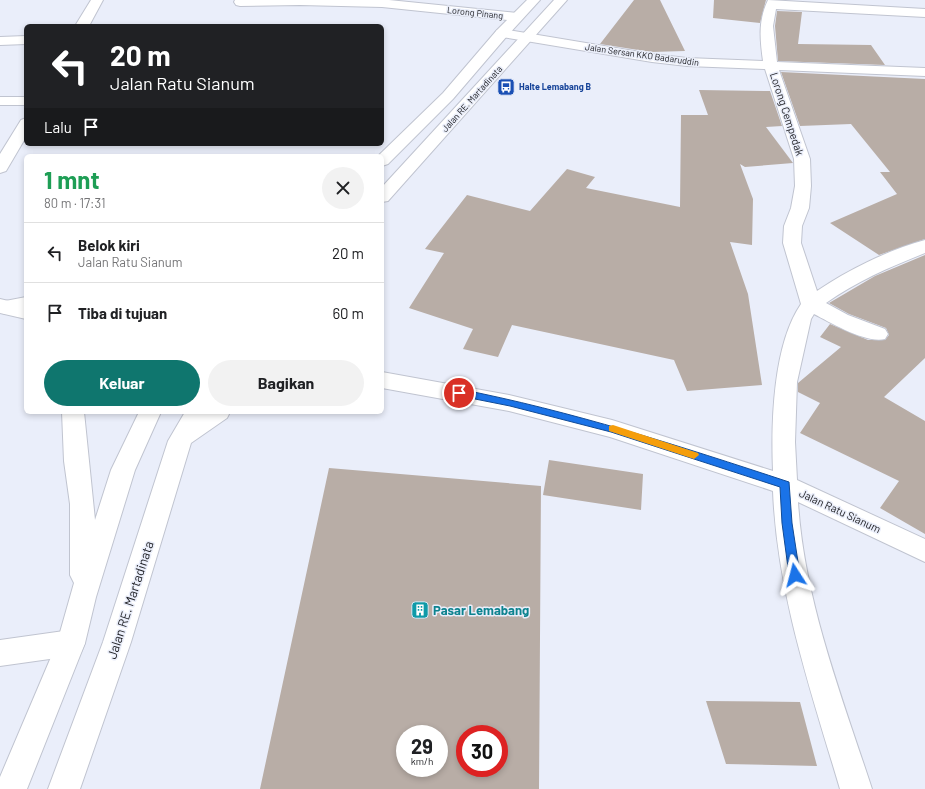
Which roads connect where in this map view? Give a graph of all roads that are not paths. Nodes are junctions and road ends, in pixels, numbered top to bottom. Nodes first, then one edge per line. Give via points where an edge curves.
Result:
1 (97, 0) edge
2 (534, 0) edge
3 (561, 0) edge
4 (920, 0) edge
5 (240, 2) dead end
6 (774, 2) edge
7 (925, 13) edge
8 (517, 17) junction
9 (83, 24) edge
10 (502, 33) junction
11 (527, 37) junction
12 (24, 40) edge
13 (0, 41) edge
14 (771, 66) junction
15 (925, 72) edge
16 (0, 101) edge
17 (24, 101) edge
18 (24, 126) edge
19 (384, 159) edge
20 (0, 168) edge
21 (384, 195) edge
22 (925, 246) edge
23 (811, 304) junction
24 (878, 334) dead end
25 (384, 380) edge
26 (73, 414) edge
27 (149, 414) edge
28 (195, 414) edge
29 (216, 414) edge
30 (180, 441) junction
31 (785, 485) junction
32 (925, 551) edge
33 (83, 597) junction
34 (71, 643) junction
35 (0, 653) edge
36 (9, 782) edge
37 (64, 789) edge
38 (856, 789) edge

1 - 9 main road
2 - 8 main road
3 - 11 main road, Jalan RE. Martadinata
4 - 7 main road
5 - 8 main road, Lorong Pinang via 382,3
6 - 7 main road
6 - 14 main road, Lorong Cempedak via 768,13 766,26
8 - 10 main road
10 - 11 main road, Jalan Sersan KKO Badaruddin
10 - 19 main road via 448,96
11 - 14 main road, Jalan Sersan KKO Badaruddin via 659,59
11 - 21 main road, Jalan RE. Martadinata
12 - 13 main road
14 - 15 main road, Jalan Sersan KKO Badaruddin
14 - 23 main road, Lorong Cempedak via 802,159 803,186 800,208 793,226 792,243
16 - 17 main road
18 - 20 main road
22 - 23 main road via 870,268 843,282
23 - 24 main road via 841,320
23 - 31 main road via 801,319 786,382 783,442
25 - 31 main road, Jalan Ratu Sianum via 510,402 612,429
26 - 33 main road via 82,504
27 - 33 main road via 123,470
28 - 30 main road, Jalan RE. Martadinata
29 - 30 main road
30 - 37 main road, Jalan RE. Martadinata via 117,642
31 - 32 main road, Jalan Ratu Sianum
31 - 38 main road via 787,523 795,575 816,660
33 - 34 main road
34 - 35 main road
34 - 36 main road

